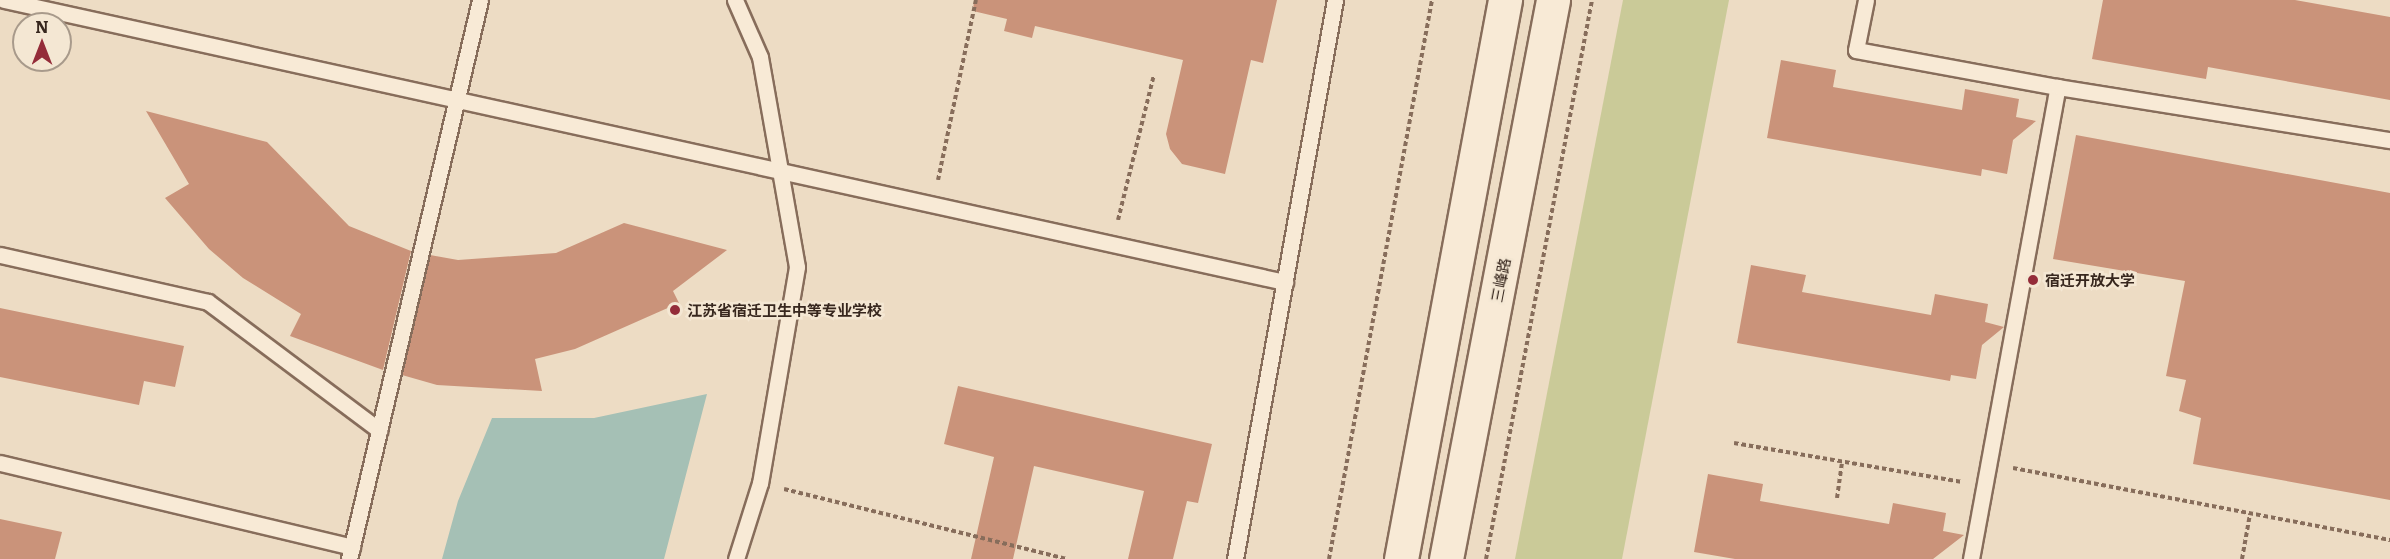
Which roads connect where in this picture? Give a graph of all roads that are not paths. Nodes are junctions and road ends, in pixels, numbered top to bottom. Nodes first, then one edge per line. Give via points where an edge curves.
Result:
1 (4, 0) edge
2 (480, 0) edge
3 (735, 0) edge
4 (1335, 0) edge
5 (1505, 0) edge
6 (1553, 0) edge
7 (1866, 0) edge
8 (2058, 87) junction
9 (457, 100) junction
10 (2390, 140) edge
11 (780, 171) junction
12 (0, 255) edge
13 (1285, 282) junction
14 (379, 430) junction
15 (0, 463) edge
16 (350, 553) edge
17 (736, 559) edge
18 (1235, 559) edge
19 (1401, 559) edge
20 (1446, 559) edge
21 (1971, 559) edge

1 - 9 lane
2 - 9 lane
3 - 11 lane via 760,57
4 - 13 lane
5 - 19 main road
6 - 20 main road, 三峰路
7 - 8 lane via 1856,50
8 - 10 lane
8 - 21 lane
9 - 11 lane
9 - 14 lane
11 - 13 lane
11 - 17 lane via 797,267 760,483
12 - 14 lane via 208,302
13 - 18 lane
14 - 16 lane
15 - 16 lane

